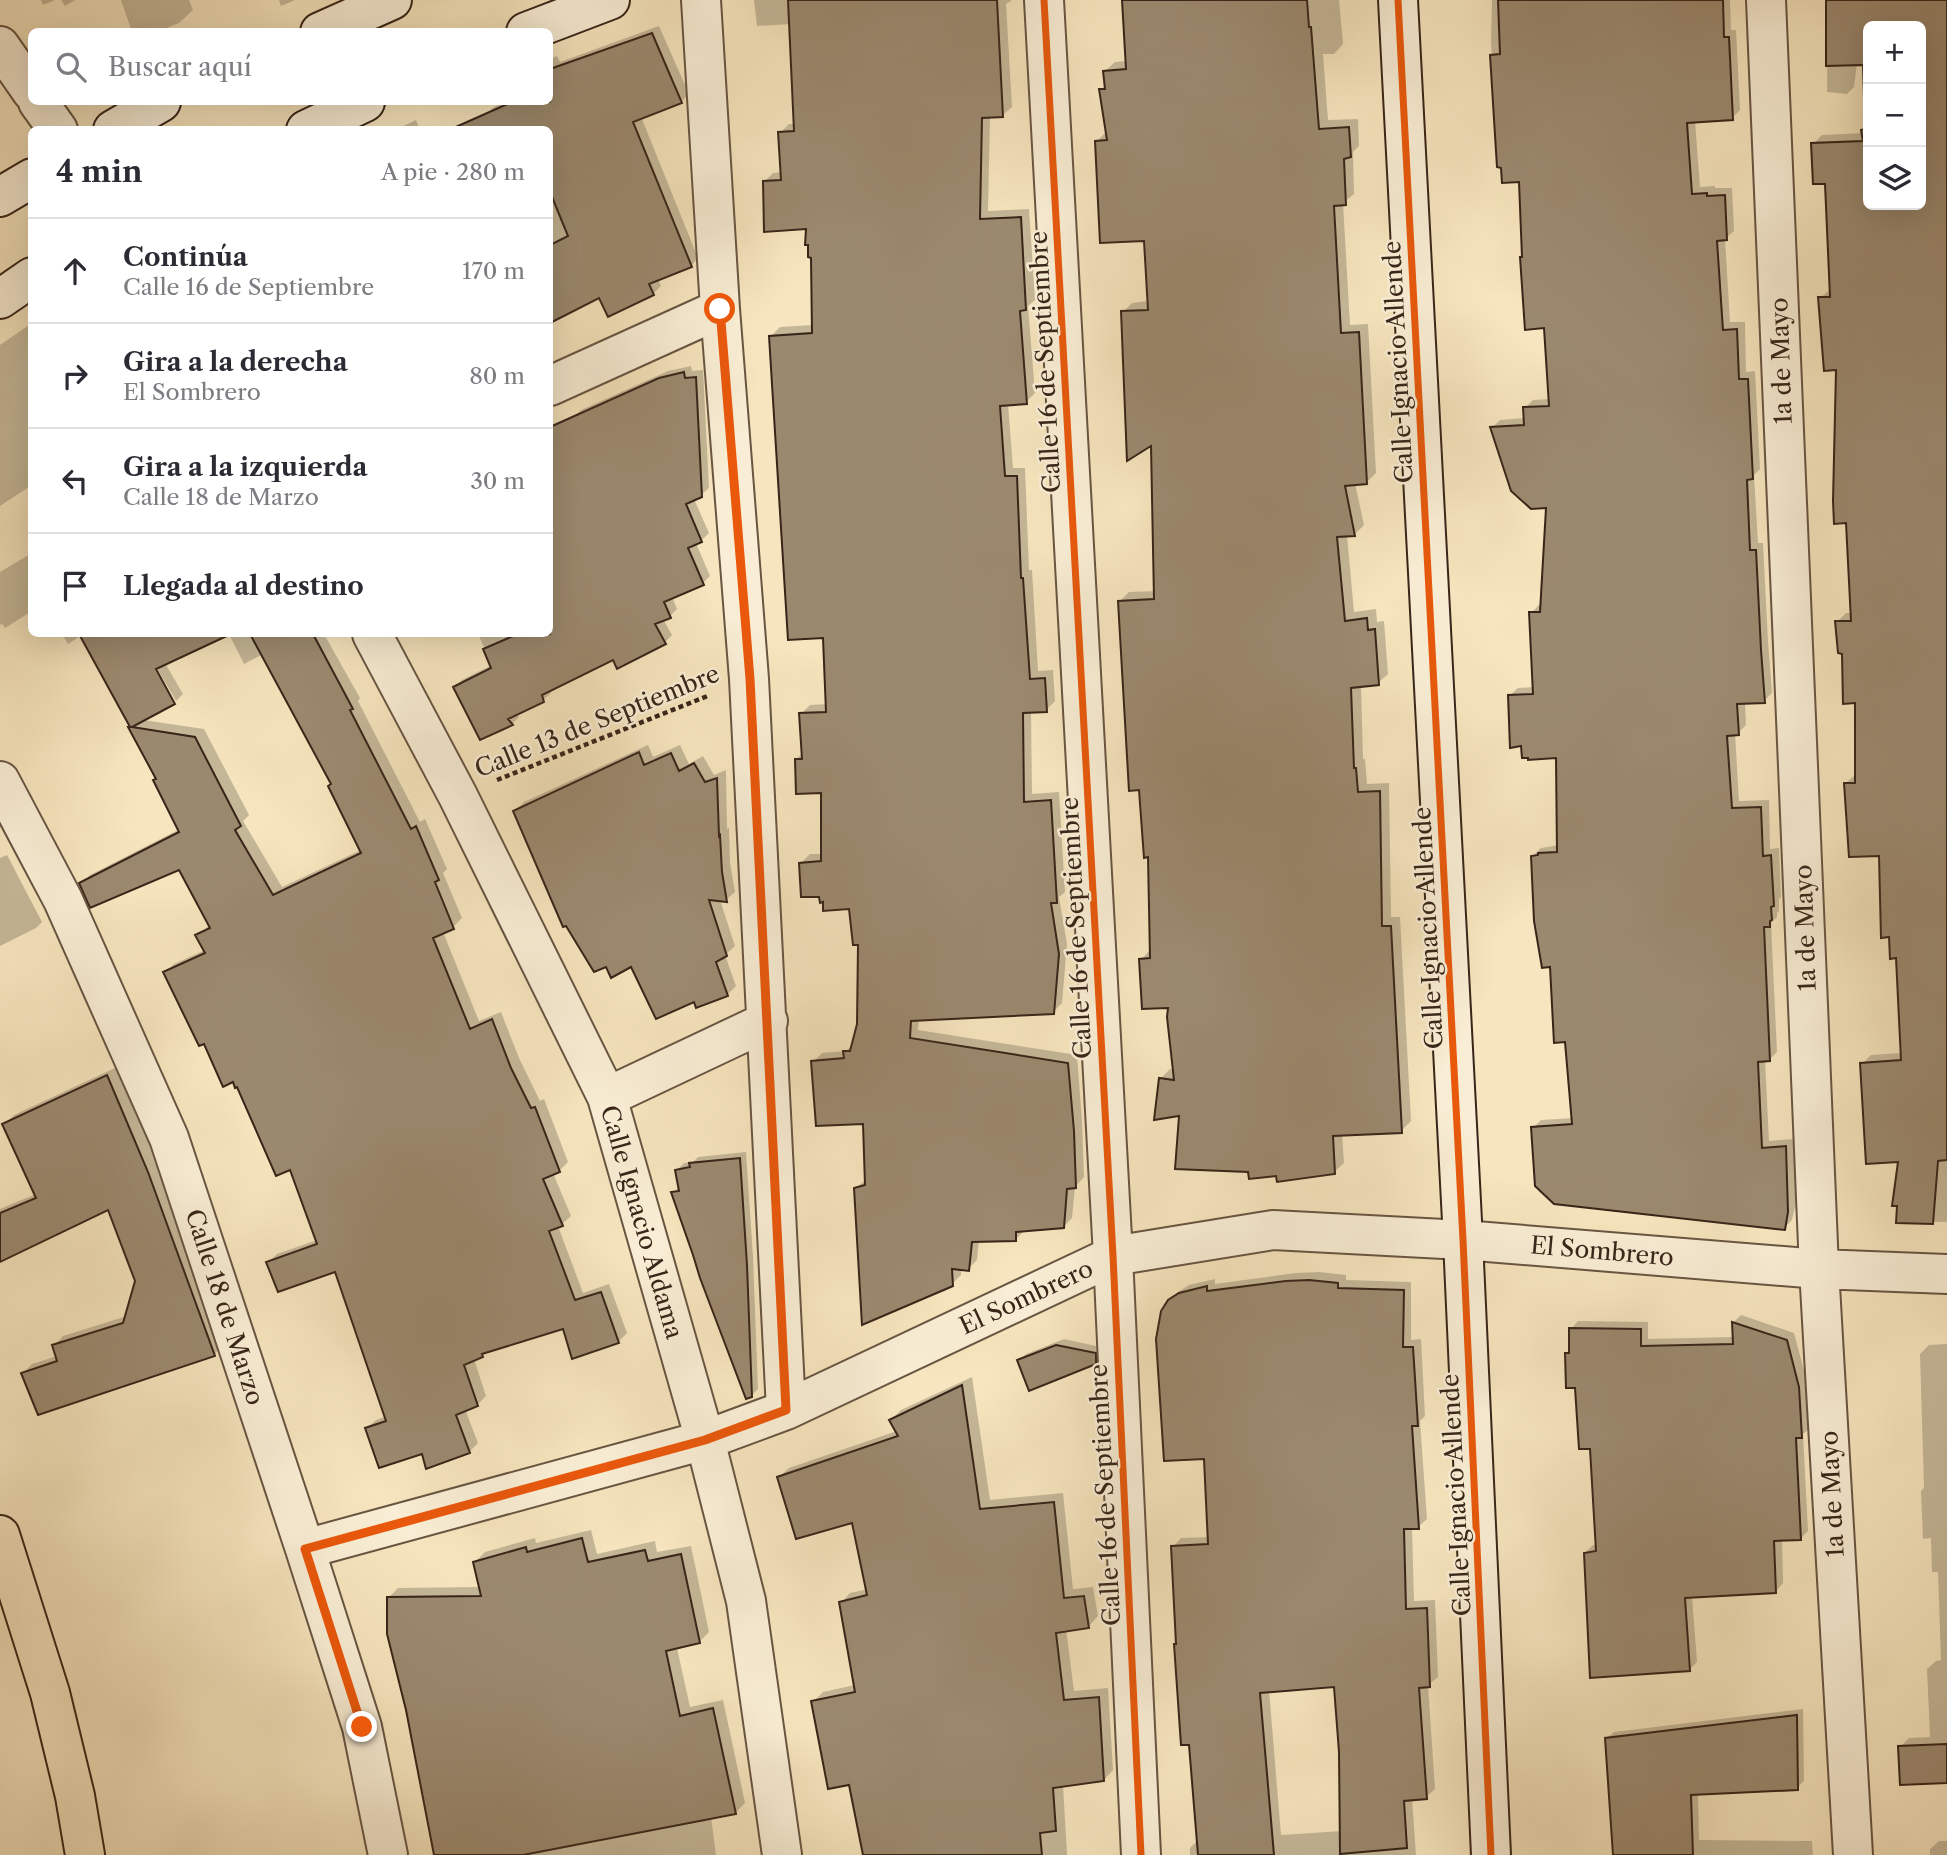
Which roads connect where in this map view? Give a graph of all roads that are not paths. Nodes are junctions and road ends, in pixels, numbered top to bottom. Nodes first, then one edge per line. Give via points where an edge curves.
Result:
1 (392, 0) edge
2 (610, 0) edge
3 (701, 0) edge
4 (1044, 0) edge
5 (1398, 0) edge
6 (1766, 0) edge
7 (329, 28) edge
8 (536, 28) edge
9 (0, 46) edge
10 (28, 86) edge
11 (40, 105) edge
12 (156, 105) edge
13 (359, 105) edge
14 (55, 126) edge
15 (120, 126) edge
16 (314, 126) edge
17 (28, 180) edge
18 (0, 197) edge
19 (28, 280) edge
20 (0, 299) edge
21 (720, 309) junction
22 (553, 385) edge
23 (374, 637) edge
24 (0, 781) edge
25 (768, 1021) junction
26 (607, 1097) junction
27 (1463, 1240) junction
28 (1113, 1256) junction
29 (1819, 1269) junction
30 (1947, 1274) edge
31 (786, 1410) junction
32 (705, 1440) junction
33 (0, 1535) edge
34 (305, 1549) junction
35 (85, 1855) edge
36 (388, 1855) edge
37 (782, 1855) edge
38 (1141, 1855) edge
39 (1491, 1855) edge
40 (1853, 1855) edge

1 - 7 street
2 - 8 street
3 - 21 street
4 - 28 street, Calle 16 de Septiembre
5 - 27 street, Calle Ignacio Allende
6 - 29 street, 1a de Mayo
9 - 10 street
11 - 14 street
12 - 15 street
13 - 16 street
17 - 18 street
19 - 20 street
21 - 22 street
21 - 25 street via 750,679
23 - 26 street, Calle Ignacio Aldama
24 - 34 street, Calle 18 de Marzo via 63,900 169,1138
25 - 26 street
25 - 31 street
26 - 32 street, Calle Ignacio Aldama
27 - 28 street, El Sombrero via 1273,1230
27 - 29 street, El Sombrero
27 - 39 street, Calle Ignacio Allende
28 - 31 street, El Sombrero
28 - 38 street, Calle 16 de Septiembre
29 - 30 street, El Sombrero
29 - 40 street, 1a de Mayo
31 - 32 street, El Sombrero
32 - 34 street, El Sombrero
32 - 37 street, Calle Ignacio Aldama via 746,1601
33 - 35 main road via 50,1693
34 - 36 street, Calle 18 de Marzo via 362,1727

